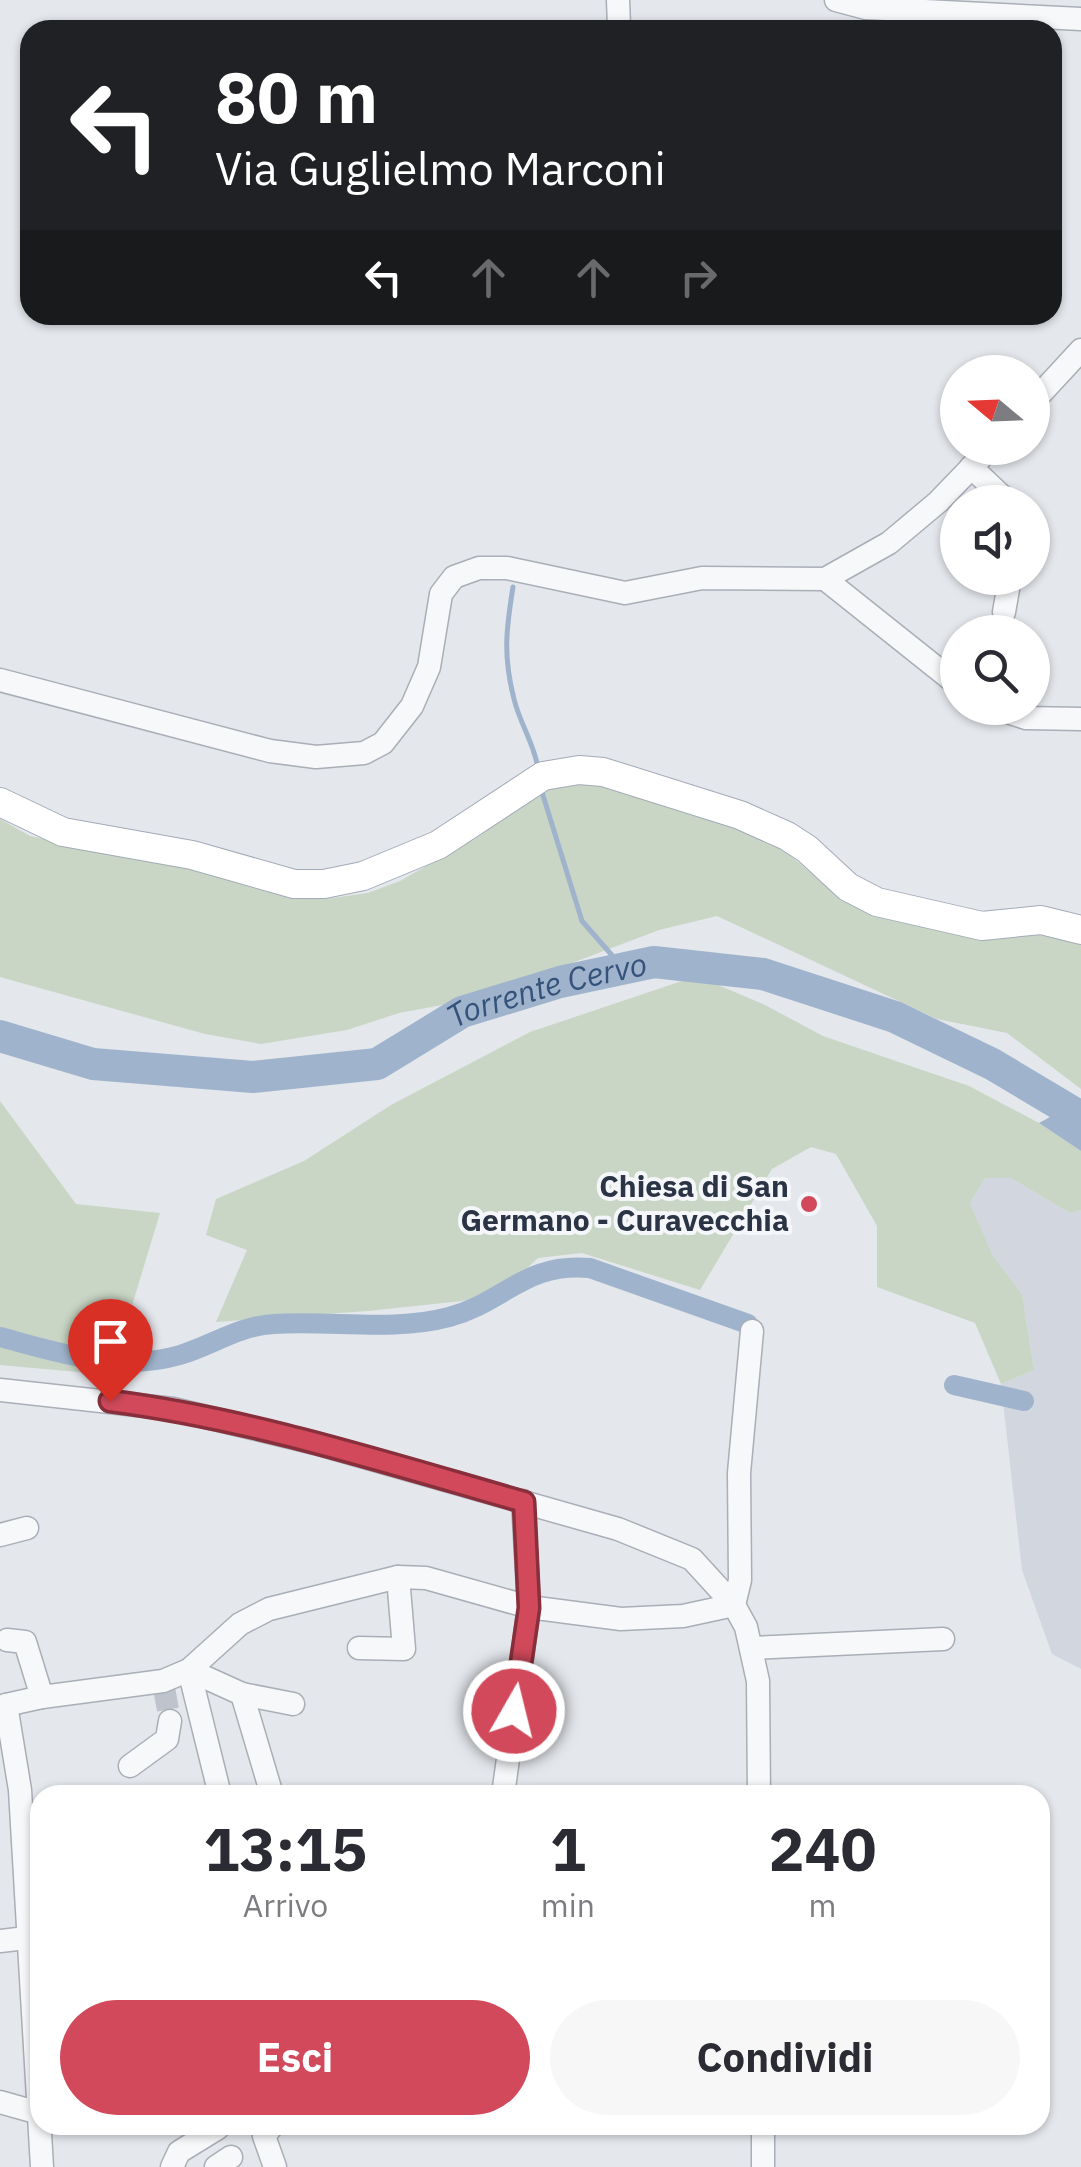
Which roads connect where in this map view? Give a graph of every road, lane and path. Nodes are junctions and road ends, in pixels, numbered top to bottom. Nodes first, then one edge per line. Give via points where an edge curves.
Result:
1 (836, 0) edge
2 (1081, 19) edge
3 (1081, 350) edge
4 (1050, 384) edge
5 (971, 467) joint
6 (990, 485) edge
7 (825, 579) junction
8 (1007, 595) edge
9 (1004, 612) dead end
10 (940, 671) edge
11 (0, 680) edge
12 (1050, 718) edge
13 (1081, 719) edge
14 (0, 802) edge
15 (1081, 930) edge
16 (752, 1331) dead end
17 (0, 1390) edge
18 (524, 1502) junction
19 (27, 1528) dead end
20 (0, 1536) edge
21 (398, 1577) junction
22 (734, 1604) junction
23 (529, 1608) junction
24 (942, 1639) dead end
25 (7, 1640) dead end
26 (359, 1648) dead end
27 (751, 1648) junction
28 (189, 1670) junction
29 (242, 1694) junction
30 (42, 1697) junction
31 (3, 1704) edge
32 (294, 1704) dead end
33 (170, 1721) dead end
34 (130, 1766) dead end
35 (218, 1785) edge
36 (269, 1785) edge
37 (504, 1785) edge
38 (760, 1785) edge
39 (22, 1882) edge
40 (26, 1938) junction
41 (0, 1941) edge
42 (30, 1992) edge
43 (0, 2102) edge
44 (30, 2110) edge
45 (40, 2135) edge
46 (189, 2135) edge
47 (265, 2135) edge
48 (762, 2135) edge
49 (42, 2167) edge
50 (172, 2167) edge
51 (275, 2167) edge
52 (763, 2167) edge

1 - 2 street via 866,8
3 - 4 street
5 - 6 street
5 - 7 street via 888,543
7 - 10 street
7 - 11 street via 702,578 624,592 507,568 454,577 441,594 429,667 412,706 383,743 364,754 270,751
8 - 9 street
12 - 13 street
14 - 15 main road via 64,832 192,855 294,884 324,884 378,871 438,844 558,772 603,772 740,814 787,836 848,887 877,902 982,926 1041,920
16 - 22 street
17 - 18 street via 173,1409
18 - 22 street via 618,1528 692,1558
18 - 23 street
19 - 20 street
21 - 23 street via 426,1578
21 - 26 street via 404,1650
21 - 28 street via 269,1609 240,1624
22 - 23 street via 682,1616 621,1619
22 - 27 street
23 - 37 street
24 - 27 street
25 - 30 street via 24,1642
27 - 38 street
28 - 29 street
28 - 30 street via 164,1684
28 - 35 street
29 - 32 street
29 - 36 street
30 - 31 street
31 - 39 street via 20,1790
33 - 34 street via 167,1739
39 - 40 street
40 - 41 street
40 - 42 street
43 - 44 street
45 - 49 street
46 - 50 street
47 - 51 street
48 - 52 street

